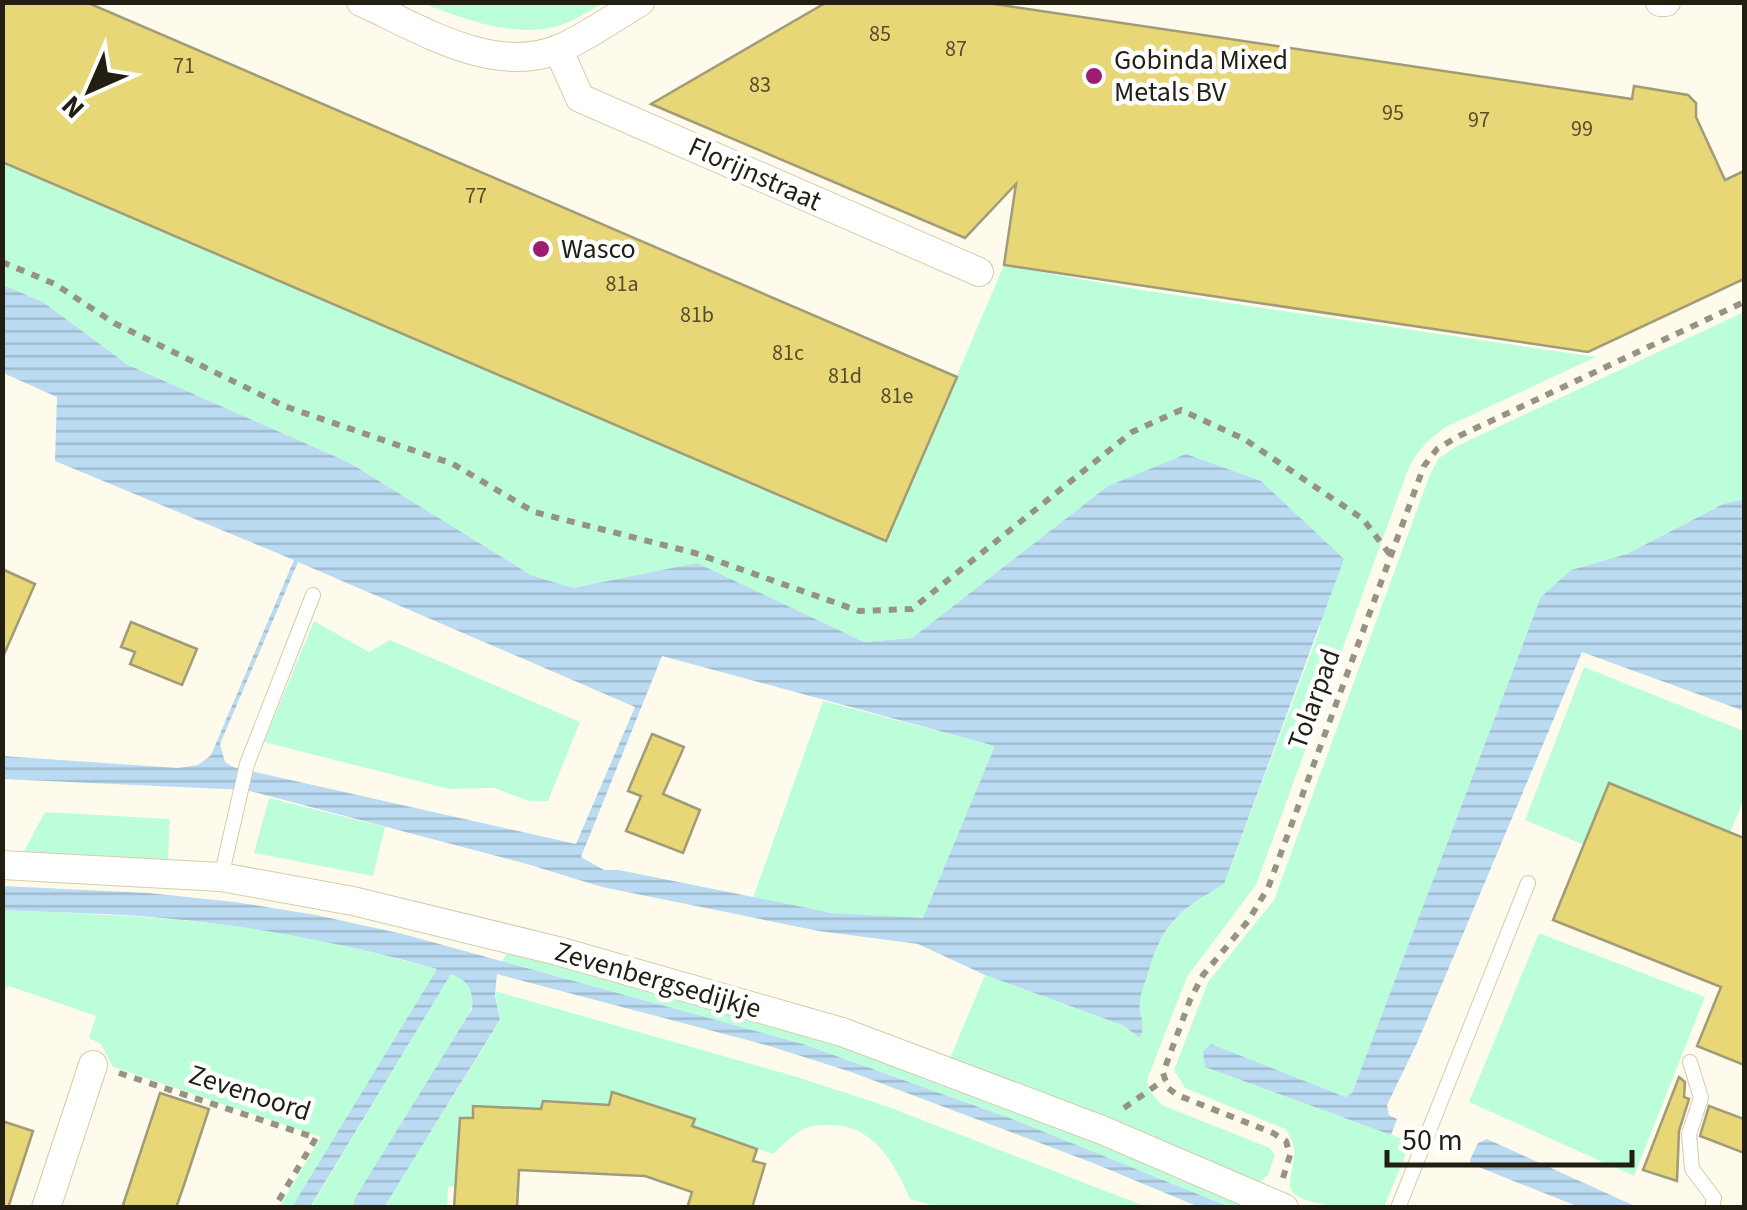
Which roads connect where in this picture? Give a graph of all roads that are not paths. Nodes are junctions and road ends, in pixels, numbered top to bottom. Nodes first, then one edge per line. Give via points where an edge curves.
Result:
1 (361, 2) edge
2 (640, 2) edge
3 (558, 49) junction
4 (978, 272) dead end
5 (313, 594) dead end
6 (2, 865) edge
7 (221, 878) junction
8 (1528, 883) dead end
9 (1690, 1062) dead end
10 (93, 1065) road end
11 (1279, 1206) edge
12 (46, 1208) edge
13 (1398, 1208) edge
14 (1712, 1208) edge

1 - 3 street via 476,51 502,56
2 - 3 street
3 - 4 street, Florijnstraat via 580,98
5 - 7 lane via 247,764
6 - 7 street, Zevenbergsedijkje
7 - 11 street, Zevenbergsedijkje via 353,901 558,950 842,1032 1102,1130
8 - 13 lane
9 - 14 lane via 1701,1098 1689,1134 1692,1169 1714,1198
10 - 12 street

